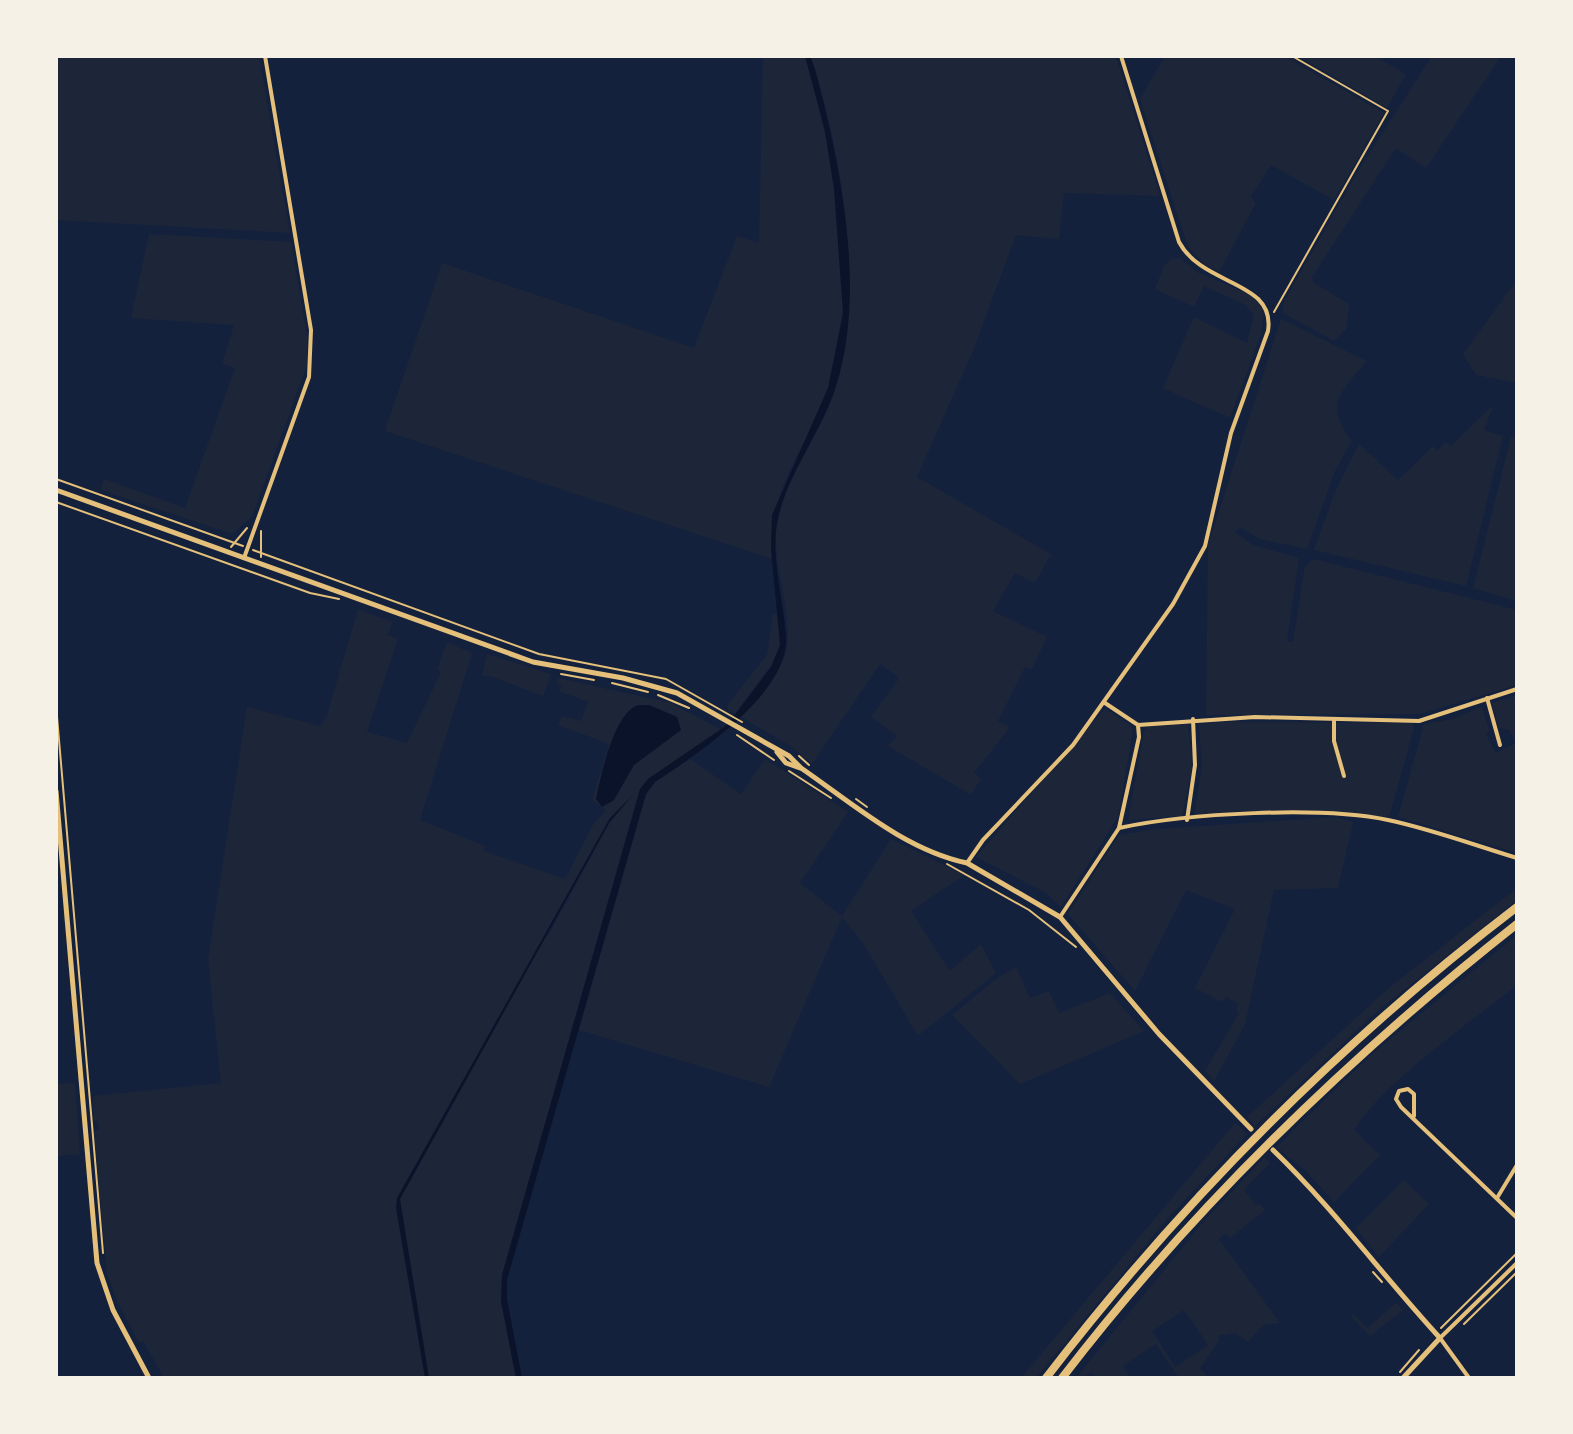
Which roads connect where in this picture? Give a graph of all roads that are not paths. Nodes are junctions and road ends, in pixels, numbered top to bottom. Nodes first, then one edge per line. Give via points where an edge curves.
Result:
1 (265, 56) edge
2 (1121, 56) edge
3 (56, 490) edge
4 (244, 558) junction
5 (1517, 689) edge
6 (1487, 698) junction
7 (1105, 703) junction
8 (1193, 719) junction
9 (1334, 719) junction
10 (1138, 725) junction
11 (1500, 745) dead end
12 (1344, 776) dead end
13 (56, 791) edge
14 (1187, 820) junction
15 (1119, 828) junction
16 (1517, 858) edge
17 (967, 863) junction
18 (1517, 907) edge
19 (1060, 917) junction
20 (1517, 924) edge
21 (1414, 1116) junction
22 (1251, 1129) dead end
23 (1273, 1150) dead end
24 (1517, 1165) edge
25 (1497, 1198) junction
26 (1517, 1218) edge
27 (1517, 1263) edge
28 (1440, 1338) junction
29 (149, 1378) edge
30 (1046, 1378) edge
31 (1062, 1378) edge
32 (1403, 1378) edge
33 (1469, 1378) edge

1 - 4 street via 311,330 311,360
2 - 7 street via 1186,254 1203,270 1256,295 1271,313 1231,433 1205,546 1173,604
3 - 4 street
4 - 17 street via 533,662 659,686 739,722 786,763 893,832 954,862
5 - 6 street
6 - 9 street via 1419,721
6 - 11 street
7 - 10 street
7 - 17 street
8 - 9 street
8 - 10 street
8 - 14 street via 1195,765
9 - 12 street
10 - 15 street
13 - 29 street via 97,1263 113,1310
14 - 15 street
14 - 16 street via 1363,816
15 - 19 street
17 - 19 street
18 - 30 highway via 1369,1028 1244,1147 1118,1287
19 - 22 street via 1159,1034
20 - 31 highway via 1416,1005 1273,1137 1169,1247
21 - 21 street via 1414,1094 1399,1091 1398,1103
21 - 25 street
23 - 28 street via 1340,1219 1378,1271
24 - 25 street
25 - 26 street
27 - 28 street
28 - 32 street
28 - 33 street

